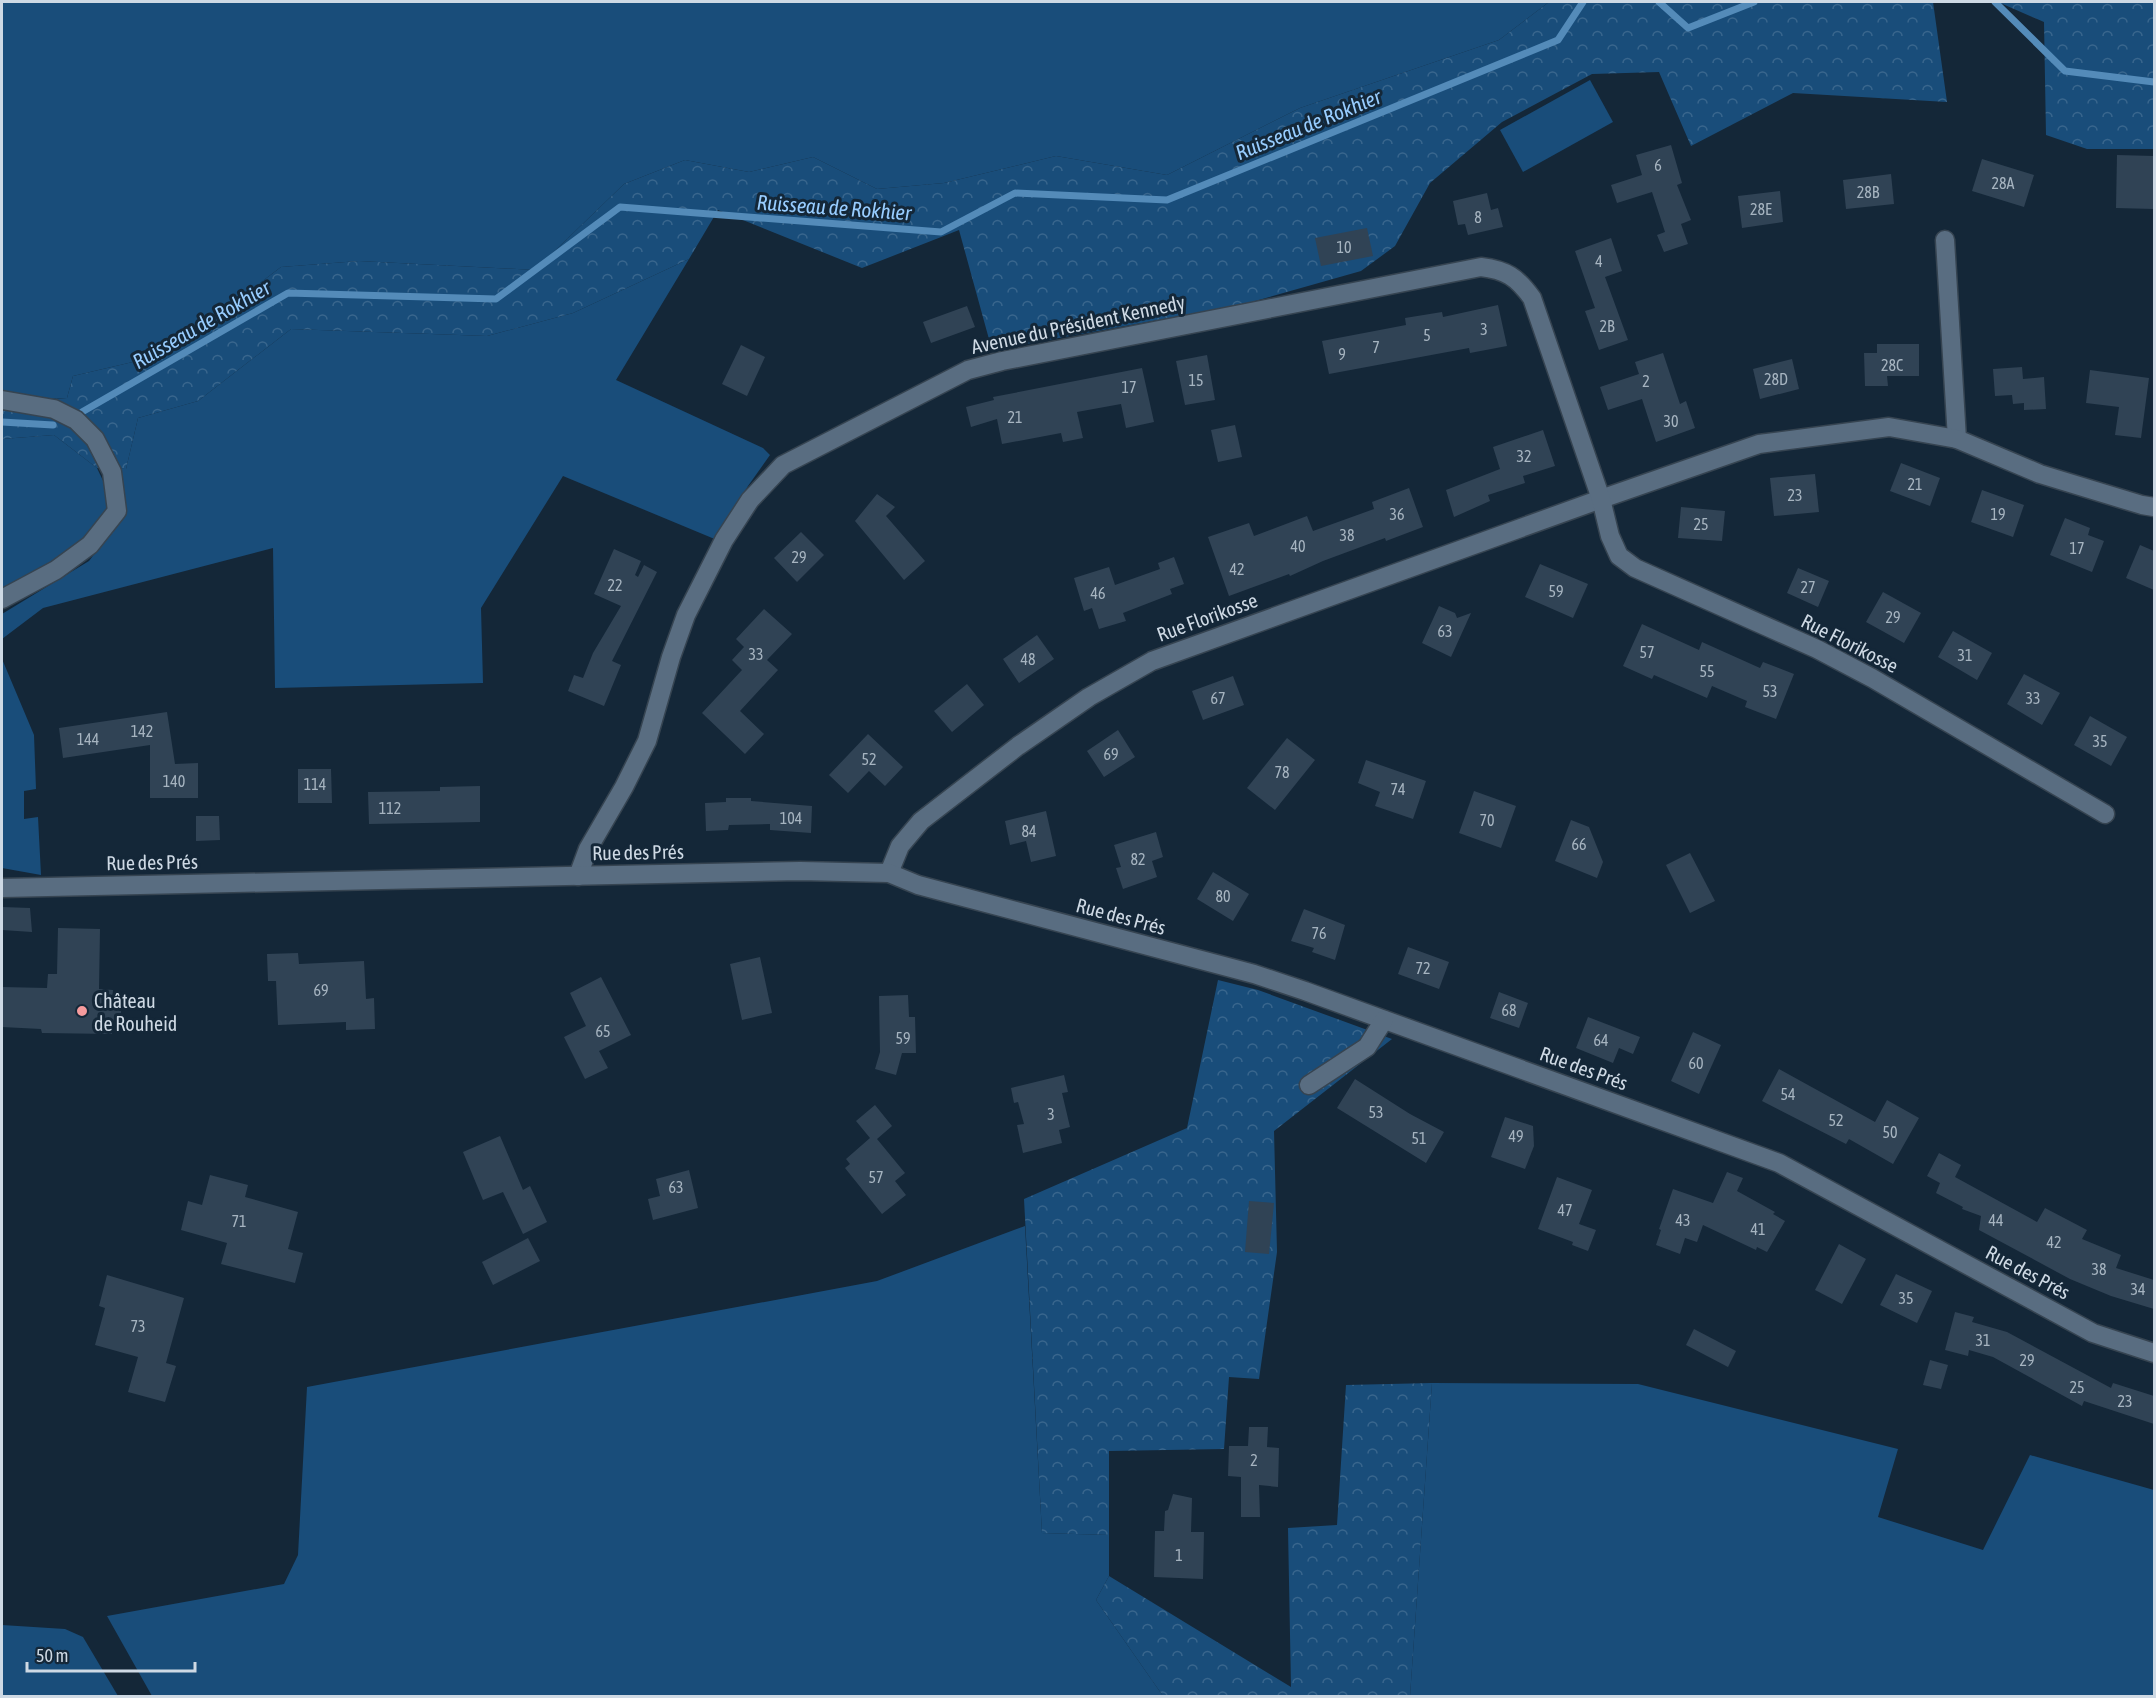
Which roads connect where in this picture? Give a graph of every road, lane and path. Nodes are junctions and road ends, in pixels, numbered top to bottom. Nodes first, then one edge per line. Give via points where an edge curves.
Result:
1 (1945, 240) dead end
2 (2, 400) edge
3 (1957, 440) junction
4 (1601, 499) junction
5 (2154, 507) edge
6 (2, 599) edge
7 (2105, 814) dead end
8 (889, 873) junction
9 (578, 876) junction
10 (2, 888) edge
11 (1384, 1020) junction
12 (1309, 1086) dead end
13 (2154, 1353) edge

1 - 3 street
2 - 6 street via 54,409 76,420 95,439 111,472 117,511 90,545 56,570
3 - 4 street, Rue Florikosse via 1889,427 1759,444
3 - 5 street, Rue Florikosse via 2040,474
4 - 7 street, Rue Florikosse via 1619,555 1635,568 1817,649
4 - 8 street, Rue Florikosse via 1152,661 1035,733 921,821 900,846
4 - 9 street, Avenue du Président Kennedy via 1532,298 1513,276 1495,269 1481,267 968,369 783,465 750,500 724,540 686,615 647,741 588,849
8 - 9 street, Rue des Prés
8 - 11 street, Rue des Prés via 918,885 1254,974
9 - 10 street, Rue des Prés
11 - 12 street via 1367,1047
11 - 13 street, Rue des Prés via 1779,1163 2093,1333

